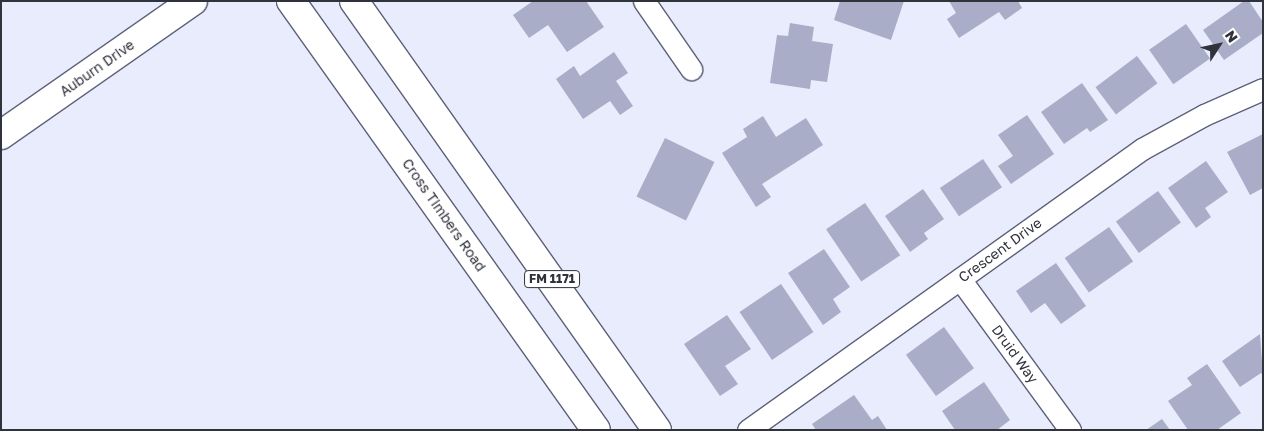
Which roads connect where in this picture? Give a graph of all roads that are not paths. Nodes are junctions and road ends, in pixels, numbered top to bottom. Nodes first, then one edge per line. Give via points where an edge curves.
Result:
1 (194, 1) edge
2 (291, 1) edge
3 (354, 1) edge
4 (644, 1) edge
5 (691, 69) dead end
6 (1263, 90) edge
7 (1, 135) edge
8 (960, 279) junction
9 (753, 428) edge
10 (596, 430) edge
11 (657, 430) edge
12 (1070, 430) edge

1 - 7 main road, Auburn Drive
2 - 10 main road, Cross Timbers Road
3 - 11 main road, FM 1171
4 - 5 street
6 - 8 street, Crescent Drive via 1204,115 1142,149
8 - 9 street, Crescent Drive
8 - 12 street, Druid Way

